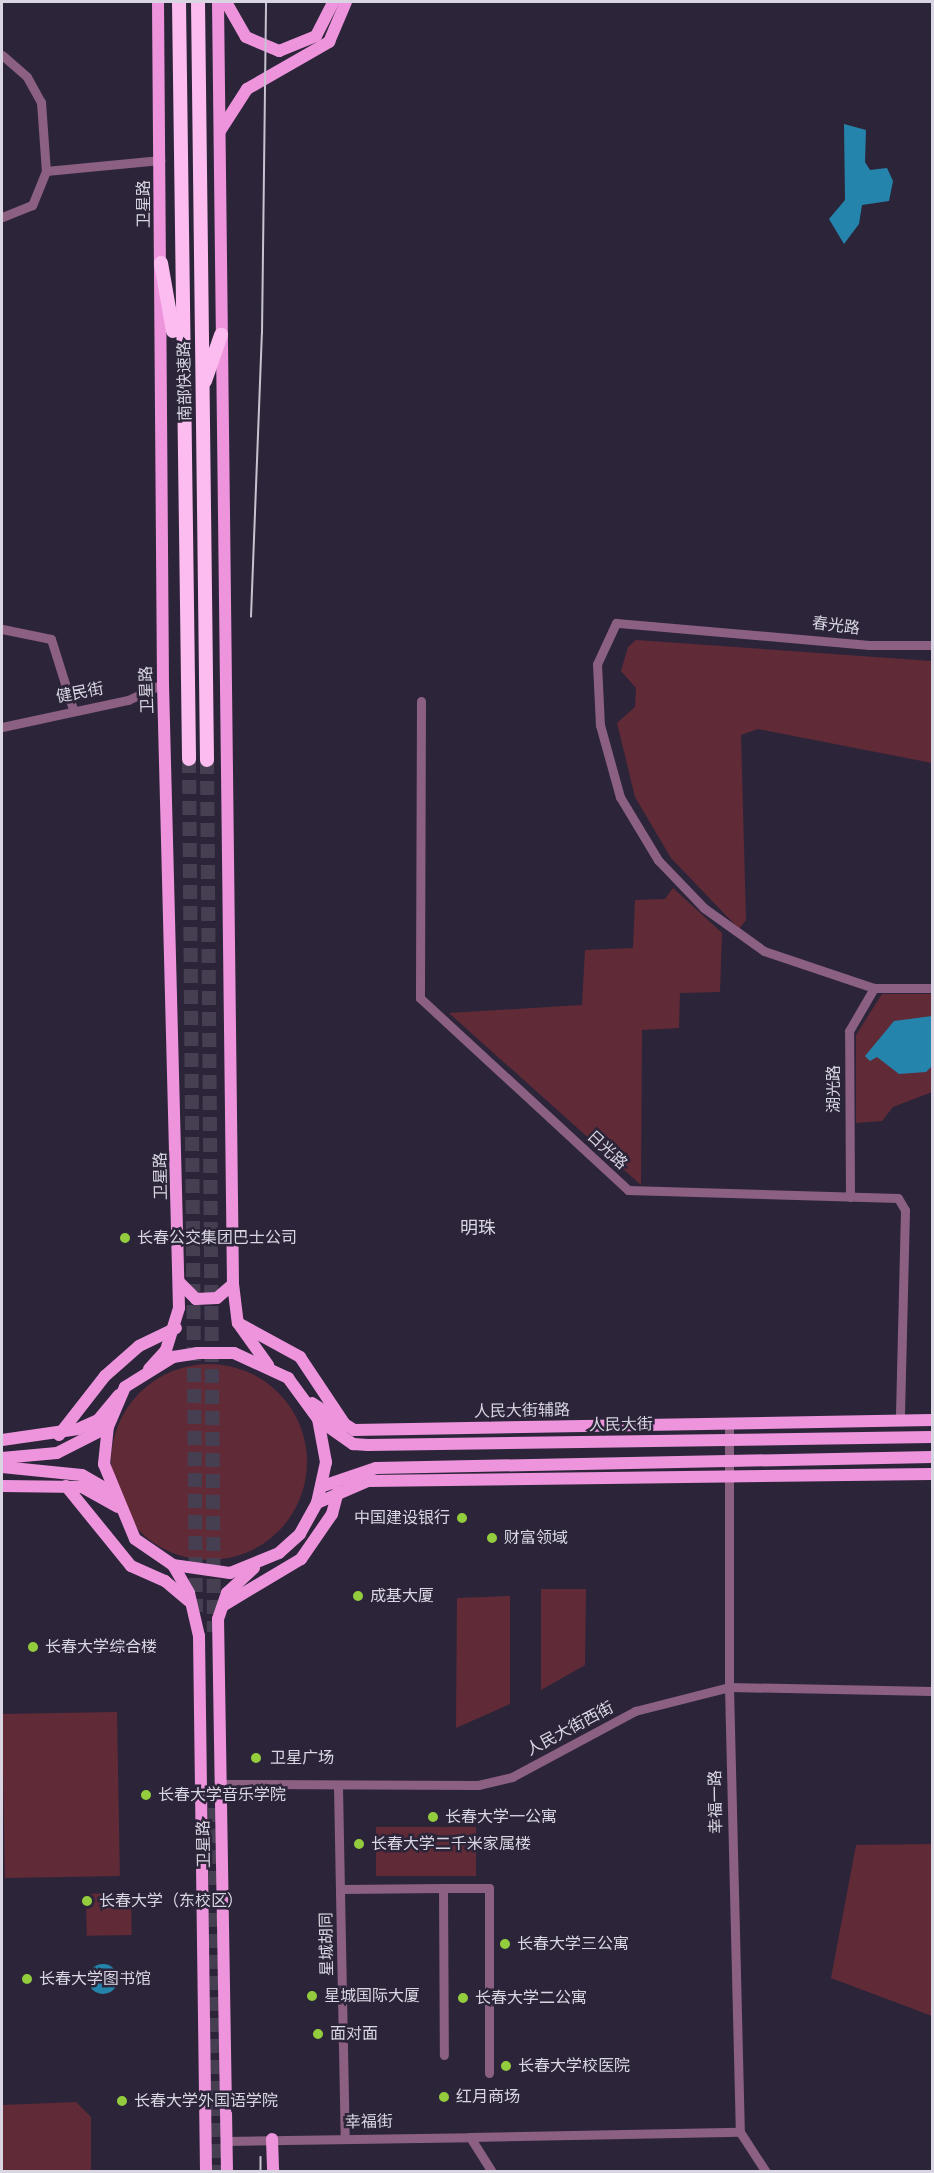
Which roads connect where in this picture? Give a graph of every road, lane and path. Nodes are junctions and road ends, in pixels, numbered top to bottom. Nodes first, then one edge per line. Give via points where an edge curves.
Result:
1 (151, 2) edge
2 (158, 2) edge
3 (179, 2) edge
4 (198, 2) edge
5 (218, 2) edge
6 (225, 2) edge
7 (333, 2) edge
8 (346, 2) edge
9 (158, 23) junction
10 (2, 56) edge
11 (220, 132) junction
12 (160, 160) junction
13 (46, 171) junction
14 (2, 217) edge
15 (161, 263) junction
16 (221, 335) junction
17 (180, 368) junction
18 (202, 392) junction
19 (2, 629) edge
20 (933, 645) edge
21 (163, 684) junction
22 (421, 701) dead end
23 (73, 709) junction
24 (2, 726) edge
25 (189, 759) tunnel mouth
26 (207, 759) tunnel mouth
27 (874, 988) junction
28 (933, 988) edge
29 (850, 1197) junction
30 (179, 1282) junction
31 (233, 1284) junction
32 (238, 1323) junction
33 (176, 1328) junction
34 (268, 1365) junction
35 (150, 1369) junction
36 (125, 1387) junction
37 (304, 1396) junction
38 (318, 1419) junction
39 (900, 1420) junction
40 (933, 1420) edge
41 (729, 1424) junction
42 (108, 1427) junction
43 (346, 1427) junction
44 (59, 1435) junction
45 (933, 1437) edge
46 (2, 1440) edge
47 (729, 1440) junction
48 (933, 1457) edge
49 (2, 1458) edge
50 (729, 1461) junction
51 (2, 1467) edge
52 (933, 1474) edge
53 (728, 1477) junction
54 (2, 1486) edge
55 (66, 1486) junction
56 (323, 1486) junction
57 (338, 1491) junction
58 (111, 1492) junction
59 (317, 1503) junction
60 (119, 1508) junction
61 (173, 1565) junction
62 (255, 1566) junction
63 (192, 1605) junction
64 (221, 1607) junction
65 (729, 1687) junction
66 (933, 1691) edge
67 (220, 1784) junction
68 (338, 1787) junction
69 (443, 1888) junction
70 (341, 1889) junction
71 (444, 2055) dead end
72 (489, 2073) dead end
73 (740, 2132) junction
74 (470, 2137) junction
75 (345, 2138) junction
76 (272, 2139) junction
77 (226, 2140) junction
78 (206, 2172) edge
79 (227, 2172) edge
80 (273, 2172) edge
81 (492, 2172) edge
82 (766, 2172) edge

1 - 9 main road
2 - 9 main road, 卫星路
3 - 17 highway, 南部快速路
4 - 18 highway, 南部快速路
5 - 11 main road
6 - 7 main road via 246,37 279,51 316,36
8 - 11 main road via 329,42 247,89
9 - 12 main road, 卫星路
10 - 13 street via 27,77 41,102
11 - 16 main road
12 - 13 street
12 - 15 main road, 卫星路
13 - 14 street via 32,205
15 - 17 highway
15 - 21 main road, 卫星路
16 - 18 highway
16 - 31 main road via 225,352
17 - 25 highway, 南部快速路
18 - 26 highway, 南部快速路
19 - 23 street via 51,639
20 - 27 street, 春光路 via 869,645 736,630 616,623 597,663 600,725 621,797 658,860 704,908 764,951
21 - 23 street, 健民街 via 128,700
21 - 30 main road, 卫星路
22 - 29 street, 日光路 via 420,998 433,1014 628,1190
23 - 24 street, 健民街
27 - 28 street
27 - 29 street, 湖光路 via 849,1031
29 - 39 street, 日光路 via 898,1198 905,1210
30 - 31 main road via 196,1299 217,1298
30 - 33 main road, 卫星路
31 - 32 main road
32 - 34 main road
32 - 43 main road via 300,1357
33 - 35 main road, 卫星路
33 - 44 main road via 139,1346 105,1376
34 - 35 main road via 234,1353 197,1353
34 - 37 main road
35 - 36 main road
36 - 42 main road
36 - 44 main road via 98,1420
37 - 38 main road
37 - 43 main road
38 - 47 main road, 人民大街 via 353,1444
38 - 56 main road via 326,1462
39 - 40 main road, 人民大街辅路
39 - 41 main road, 人民大街辅路
41 - 43 main road, 人民大街辅路
41 - 47 street, 幸福一路
42 - 49 main road via 57,1453
42 - 58 main road via 104,1464
44 - 46 main road
45 - 47 main road, 人民大街
47 - 50 street, 幸福一路
48 - 50 main road
50 - 53 street, 幸福一路
50 - 56 main road via 376,1468
51 - 58 main road via 82,1475
52 - 53 main road
53 - 57 main road via 368,1481
53 - 65 street, 幸福一路
54 - 55 main road
55 - 60 main road via 90,1490
55 - 63 main road via 131,1566 165,1581
56 - 59 main road
57 - 59 main road
57 - 64 main road via 332,1514 301,1559
58 - 60 main road
59 - 62 main road via 300,1534
60 - 61 main road via 135,1539
61 - 62 main road via 203,1573
61 - 63 main road, 卫星路
62 - 64 main road via 227,1593
63 - 78 main road, 卫星路 via 199,1636
64 - 67 main road, 卫星路
65 - 66 street, 人民大街西街
65 - 68 street, 人民大街西街 via 635,1711 512,1777 478,1785
65 - 73 street, 幸福一路
67 - 68 street, 人民大街西街
67 - 77 main road, 卫星路
68 - 70 street, 星城胡同
69 - 70 street
69 - 71 street
69 - 72 street via 489,1888
70 - 75 street, 星城胡同
73 - 74 street, 幸福街
73 - 82 street
74 - 75 street, 幸福街
74 - 81 street
75 - 76 street, 幸福街
76 - 77 street, 幸福街
76 - 80 main road
77 - 79 main road, 卫星路

